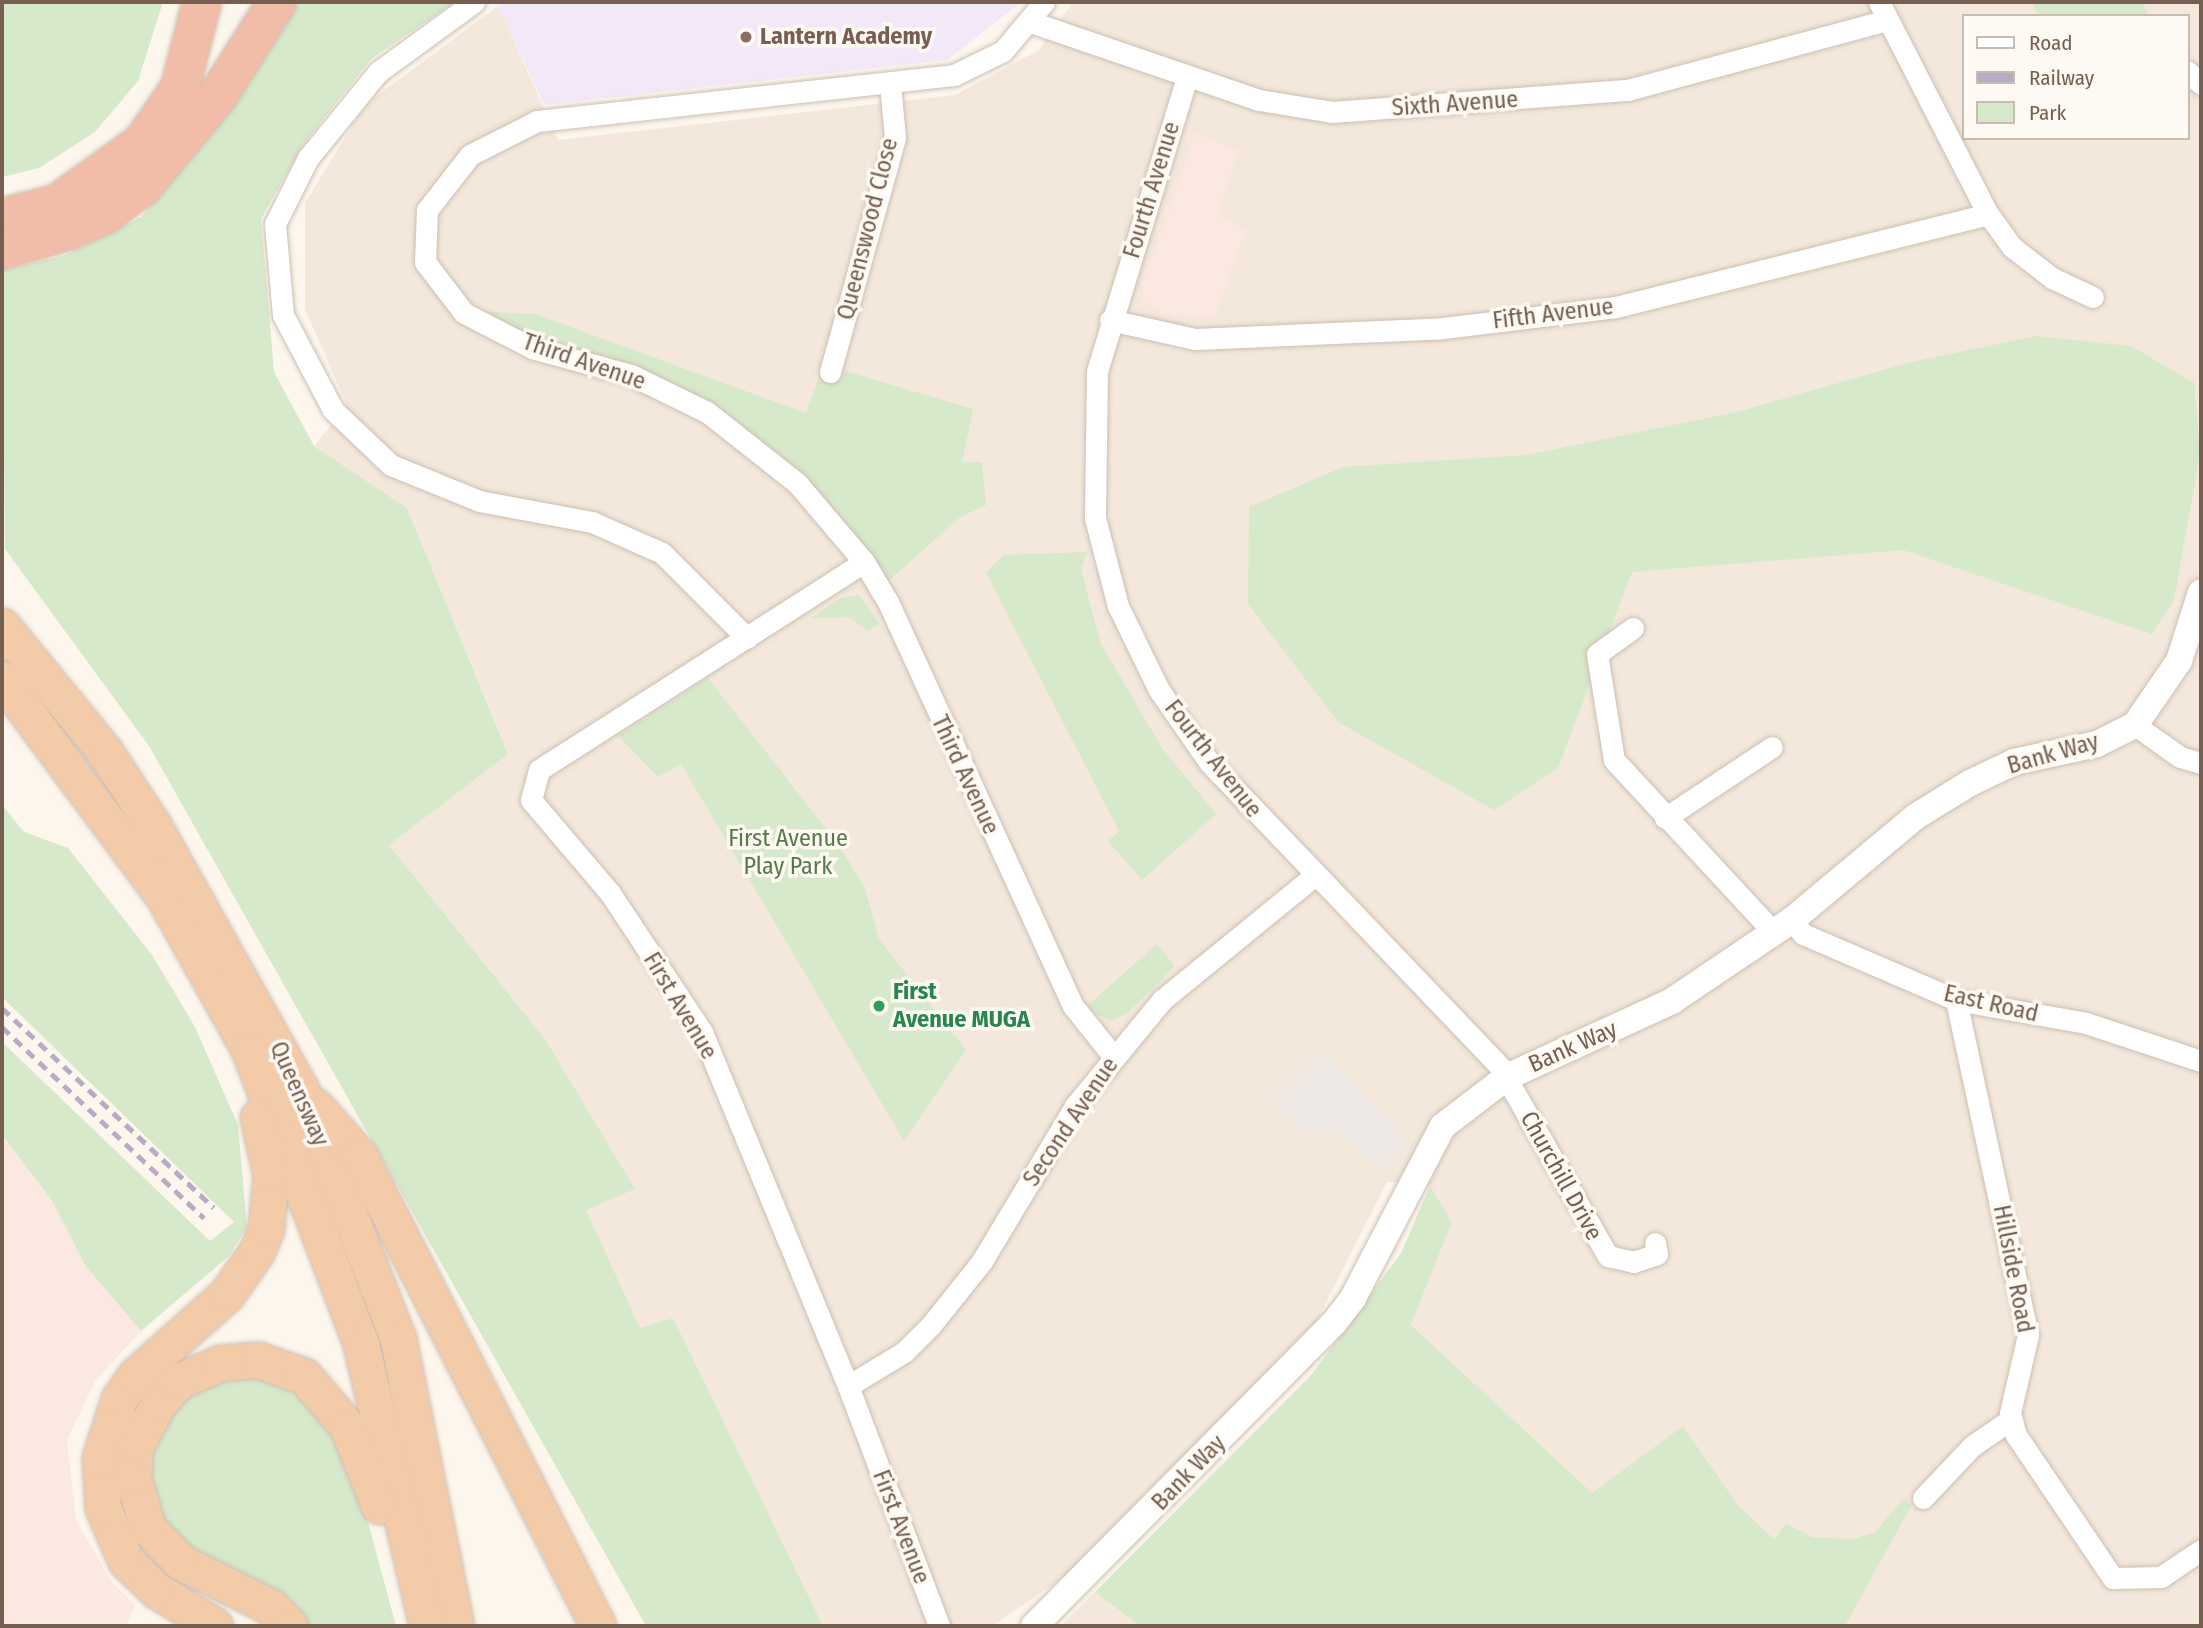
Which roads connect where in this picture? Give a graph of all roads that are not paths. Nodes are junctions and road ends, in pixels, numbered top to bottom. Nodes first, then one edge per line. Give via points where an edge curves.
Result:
1 (202, 2) edge
2 (277, 2) edge
3 (474, 2) edge
4 (1044, 2) edge
5 (1883, 11) edge
6 (1028, 21) junction
7 (1187, 77) junction
8 (890, 84) junction
9 (1988, 214) junction
10 (2, 218) edge
11 (2, 250) edge
12 (2093, 297) dead end
13 (1111, 320) junction
14 (830, 372) dead end
15 (864, 562) junction
16 (2201, 592) edge
17 (2, 626) edge
18 (1633, 628) dead end
19 (747, 638) junction
20 (2, 679) edge
21 (2135, 725) junction
22 (1772, 747) dead end
23 (2201, 763) edge
24 (1665, 818) junction
25 (1315, 875) junction
26 (164, 897) junction
27 (1783, 927) junction
28 (1956, 1000) junction
29 (1113, 1056) junction
30 (2201, 1061) edge
31 (1507, 1077) junction
32 (301, 1090) junction
33 (1655, 1243) dead end
34 (848, 1386) junction
35 (2010, 1420) junction
36 (1923, 1498) dead end
37 (2201, 1550) edge
38 (215, 1626) edge
39 (290, 1626) edge
40 (416, 1626) edge
41 (427, 1626) edge
42 (456, 1626) edge
43 (598, 1626) edge
44 (939, 1626) edge
45 (1034, 1626) edge

1 - 10 highway via 180,88 142,143 57,204
2 - 11 highway via 217,97 143,186 97,218 36,244
3 - 19 street via 378,72 308,158 275,224 283,315 333,410 391,465 479,501 592,522 662,553
4 - 6 street
5 - 7 street, Sixth Avenue via 1628,90 1332,112 1259,100
5 - 9 street
6 - 7 street, Sixth Avenue
6 - 8 street, Third Avenue via 1003,51 954,75
7 - 13 street, Fourth Avenue
8 - 14 street, Queenswood Close via 895,138
8 - 15 street, Third Avenue via 537,121 470,155 427,210 425,262 464,313 531,348 631,375 707,412 797,483
9 - 12 street via 2031,266
9 - 13 street, Fifth Avenue via 1782,270 1562,314 1443,328 1195,339
13 - 25 street, Fourth Avenue via 1097,371 1095,518 1118,606 1159,690 1209,762
15 - 19 street, First Avenue
15 - 29 street, Third Avenue via 888,602 1073,1006
16 - 21 street, Bank Way via 2179,661
17 - 32 highway, Queensway via 105,752 154,827
18 - 24 street, East Road via 1597,654 1614,760
19 - 34 street, First Avenue via 539,770 531,800 610,893 702,1032
20 - 26 highway, Queensway
21 - 23 street via 2180,757
21 - 27 street, Bank Way via 2097,744 2014,762 1970,783 1915,817
22 - 24 street
24 - 27 street, East Road
25 - 29 street, Second Avenue via 1211,956
25 - 31 street, Fourth Avenue
26 - 38 highway via 177,944 253,1099 271,1200 266,1230 243,1272 135,1376 119,1399 100,1458 100,1484 103,1508 125,1561 156,1590
26 - 41 highway, Queensway via 249,1049 356,1331
27 - 28 street, East Road
27 - 31 street, Bank Way via 1672,1000
28 - 30 street, East Road via 2086,1023
28 - 35 street, Hillside Road via 2028,1335
29 - 34 street, Second Avenue via 1075,1106 982,1261 931,1325 904,1352
31 - 33 street, Churchill Drive via 1608,1256 1633,1262 1657,1254
31 - 45 street, Bank Way via 1443,1126 1353,1298 1333,1324
32 - 42 highway, Queensway via 398,1339
32 - 43 highway via 359,1155
34 - 44 street, First Avenue
35 - 36 street via 1972,1446
35 - 37 street via 2113,1578 2161,1577
39 - 40 highway via 271,1607 181,1562 161,1545 139,1504 133,1478 143,1428 179,1381 220,1363 258,1360 304,1376 330,1401 369,1474

